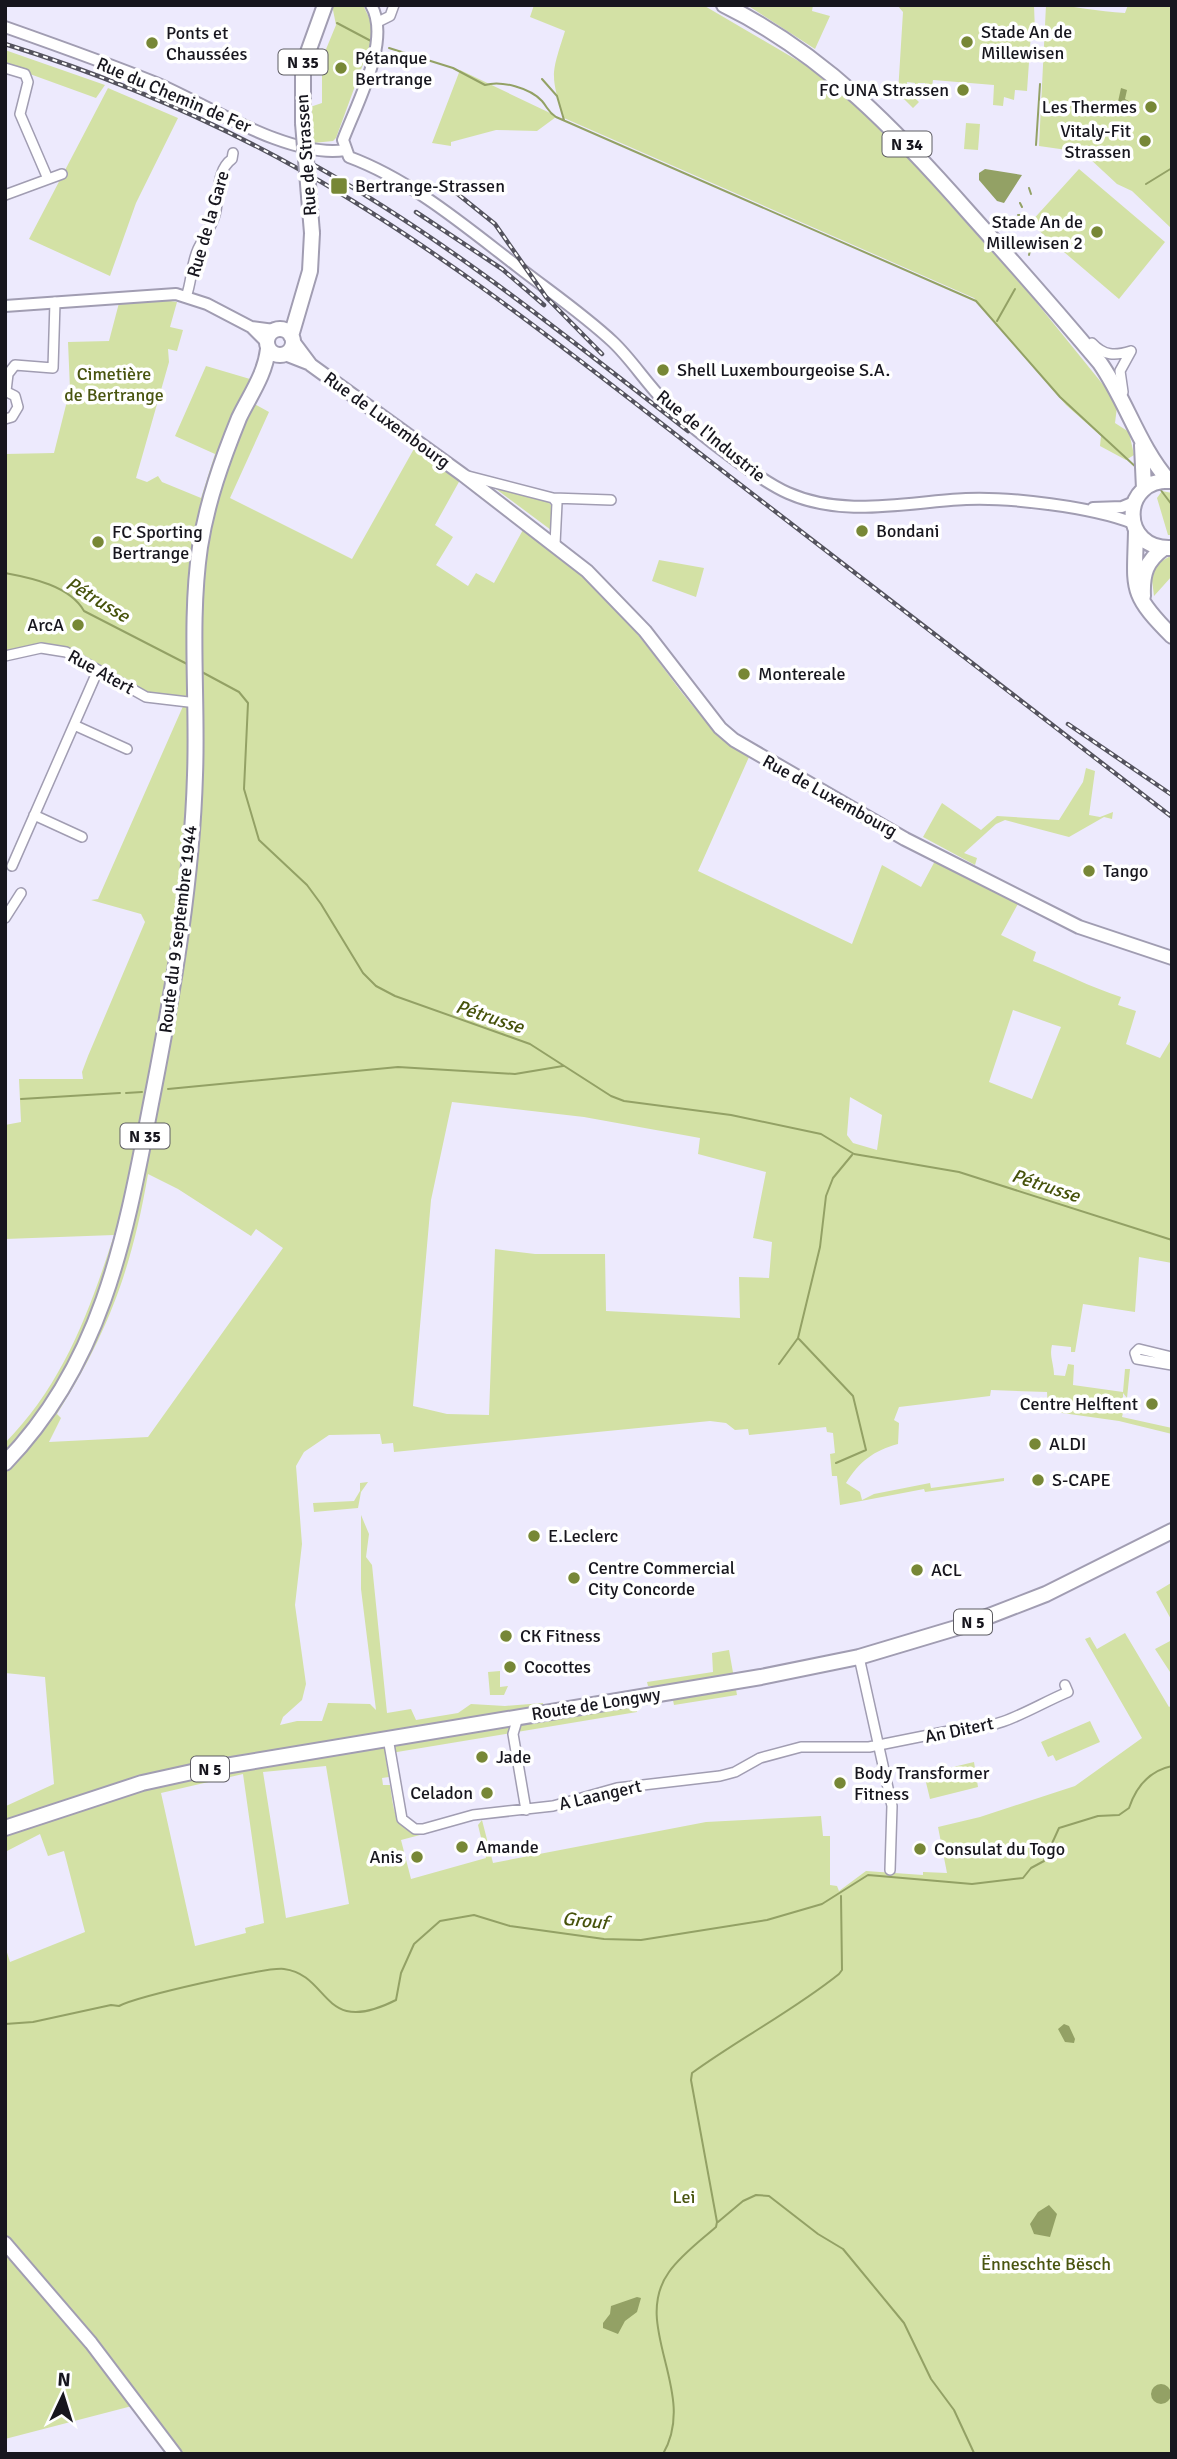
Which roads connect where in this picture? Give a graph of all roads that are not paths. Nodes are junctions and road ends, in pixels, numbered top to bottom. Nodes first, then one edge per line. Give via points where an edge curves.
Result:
1 (325, 5) edge
2 (371, 5) edge
3 (394, 5) edge
4 (724, 5) edge
5 (378, 22) junction
6 (5, 27) edge
7 (5, 68) edge
8 (345, 150) junction
9 (233, 153) dead end
10 (62, 174) dead end
11 (48, 179) junction
12 (5, 195) edge
13 (186, 297) junction
14 (55, 302) junction
15 (5, 306) edge
16 (1061, 317) junction
17 (279, 342) junction
18 (5, 391) edge
19 (5, 419) edge
20 (1137, 427) junction
21 (463, 475) junction
22 (1171, 481) edge
23 (1143, 489) junction
24 (553, 498) junction
25 (611, 500) dead end
26 (1134, 502) junction
27 (1072, 509) junction
28 (1134, 527) junction
29 (555, 544) junction
30 (1168, 548) edge
31 (1147, 611) junction
32 (1172, 636) edge
33 (5, 656) edge
34 (98, 670) junction
35 (197, 703) junction
36 (74, 725) junction
37 (127, 749) dead end
38 (34, 815) junction
39 (82, 837) dead end
40 (12, 866) dead end
41 (21, 893) dead end
42 (5, 918) edge
43 (1172, 958) edge
44 (1172, 1357) edge
45 (1172, 1365) edge
46 (5, 1463) edge
47 (1172, 1531) edge
48 (859, 1657) junction
49 (1065, 1685) dead end
50 (518, 1717) junction
51 (388, 1738) junction
52 (879, 1746) junction
53 (526, 1810) junction
54 (5, 1828) edge
55 (890, 1870) dead end
56 (5, 2243) edge
57 (175, 2454) edge

1 - 17 main road, Rue de Strassen / N 35, bridge via 303,66 310,271
2 - 5 street
3 - 5 street via 390,16
4 - 16 main road, N 34 via 795,47 860,98 914,151
5 - 8 street via 377,48 343,140
6 - 8 street, Rue du Chemin de Fer via 156,83 290,144 316,152
7 - 11 street via 25,74 28,82 20,114
8 - 27 street, Rue de l'Industrie via 349,157 453,217 548,290 614,343 666,403 787,493 850,507 968,499
9 - 13 street, Rue de la Gare via 226,163 213,220 198,249
10 - 11 street
11 - 12 street
13 - 14 street, Rue de Luxembourg via 164,293
13 - 17 street, Rue de Luxembourg
14 - 15 street, Rue de Luxembourg
14 - 18 street via 53,368 15,365
16 - 20 main road, N 34 via 1109,376
16 - 20 street via 1100,352 1120,355 1131,351 1121,371 1121,386
17 - 21 main road, Rue de Luxembourg
17 - 35 main road, Route du 9 septembre 1944 / N 35 via 232,438 210,502 196,588
18 - 19 street via 15,396 18,407
20 - 22 main road, N 34 via 1158,468
20 - 23 main road, N 34 via 1145,472
21 - 24 street, Rue de Luxembourg
21 - 29 main road, Rue de Luxembourg
22 - 23 main road, N 34
23 - 26 main road
24 - 25 street, Rue de Luxembourg
24 - 29 street via 557,503
26 - 27 street, Rue de l'Industrie via 1122,507
26 - 28 main road
27 - 28 street, Rue de l'Industrie
28 - 30 main road via 1148,543
28 - 31 main road via 1133,582
29 - 43 main road, Rue de Luxembourg via 587,570 645,631 720,728 751,751 905,839 1079,927
30 - 31 main road via 1145,567 1142,582
31 - 32 main road
33 - 34 street, Rue Atert via 55,649
34 - 35 street, Rue Atert via 157,700
34 - 36 street
35 - 46 main road, Route du 9 septembre 1944 / N 35 via 192,842 182,921 126,1234 97,1323 72,1373 43,1418
36 - 37 street
36 - 38 street
38 - 39 street
38 - 40 street
41 - 42 street
44 - 45 street via 1139,1349 1135,1353 1138,1359
47 - 48 main road, Route de Longwy / N 5 via 1034,1599
48 - 50 main road, Route de Longwy / N 5
48 - 52 street
49 - 52 street, An Ditert via 1068,1692 999,1723
50 - 51 main road, Route de Longwy / N 5
50 - 53 street via 513,1734
51 - 53 street, A Laangert via 400,1811 408,1825 423,1829 473,1815
51 - 54 main road, Route de Longwy / N 5 via 142,1783
52 - 53 street, A Laangert via 801,1747 720,1776 617,1788
52 - 55 street via 892,1806
56 - 57 main road via 91,2343

